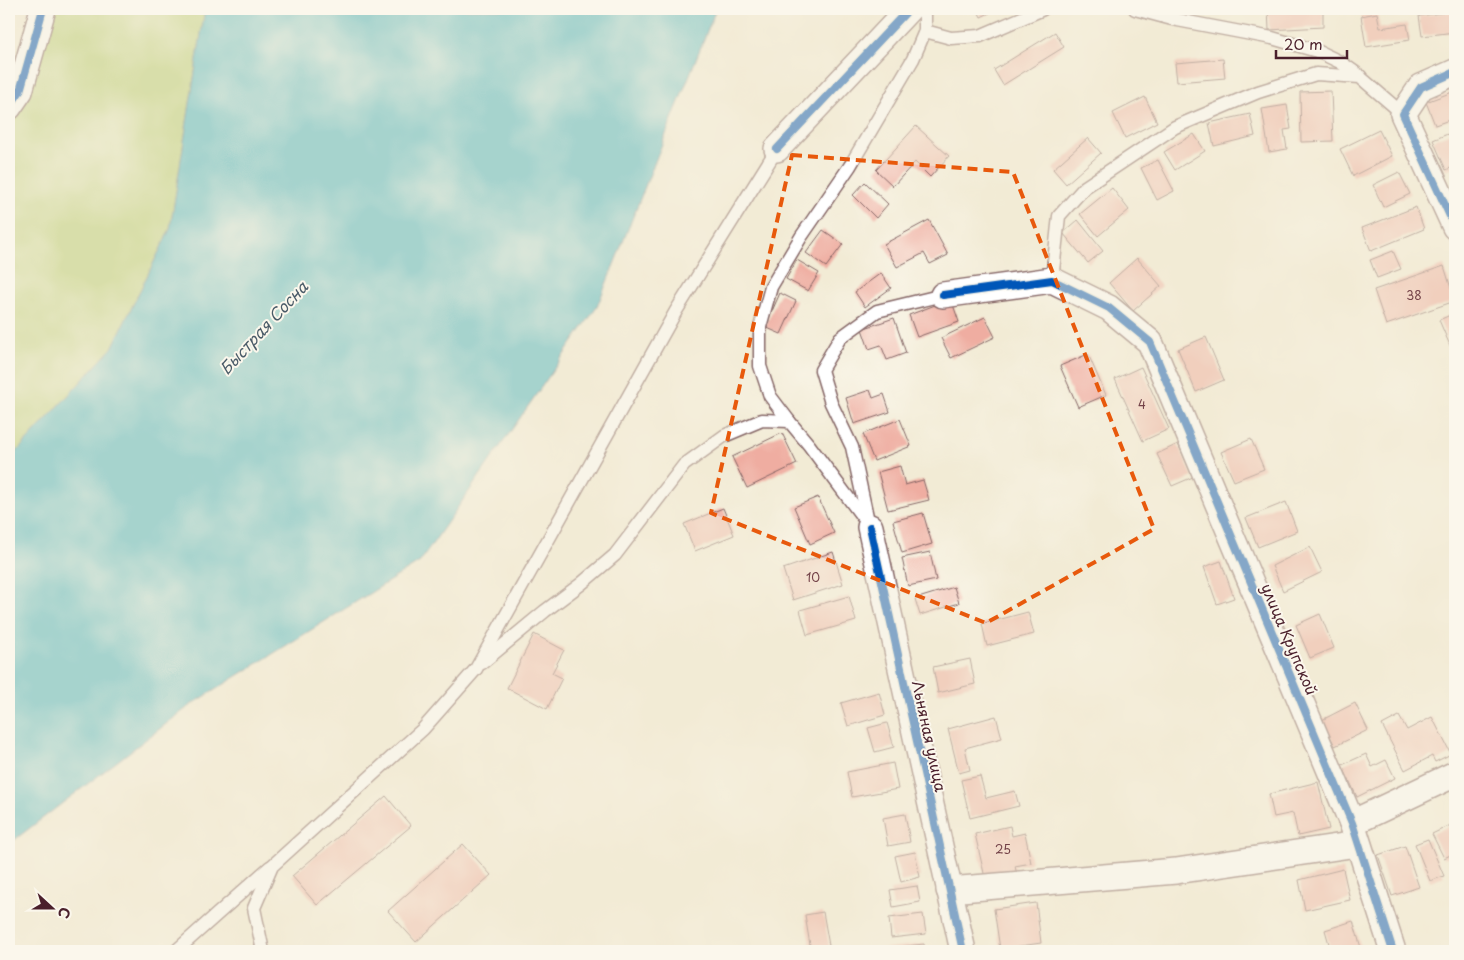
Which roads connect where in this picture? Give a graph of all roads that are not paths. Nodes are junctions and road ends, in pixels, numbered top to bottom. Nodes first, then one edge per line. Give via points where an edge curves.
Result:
1 (43, 9) edge
2 (909, 9) edge
3 (922, 9) edge
4 (1043, 9) edge
5 (1135, 9) edge
6 (925, 31) junction
7 (1455, 72) edge
8 (1360, 77) junction
9 (9, 107) edge
10 (1403, 114) junction
11 (777, 149) joint
12 (1455, 227) edge
13 (1052, 280) junction
14 (942, 295) joint
15 (789, 422) junction
16 (870, 527) junction
17 (476, 669) junction
18 (1455, 774) edge
19 (1355, 833) junction
20 (272, 866) junction
21 (949, 890) junction
22 (176, 951) edge
23 (263, 951) edge
24 (963, 951) edge
25 (1393, 951) edge

1 - 9 street via 20,91
2 - 11 street
3 - 6 lane
4 - 6 lane via 980,36 952,38
5 - 8 lane via 1272,38 1317,51
6 - 15 lane via 888,105 771,287 760,327 760,366 770,396
7 - 10 street via 1420,87
8 - 10 lane
8 - 13 lane via 1316,74 1258,92 1175,127 1085,187 1059,216
10 - 12 street
11 - 17 lane via 676,310
13 - 14 street
13 - 19 street, улица Крупской via 1109,308 1150,342
14 - 16 lane via 877,311 840,338 821,370 831,403 852,448
15 - 16 lane
15 - 17 lane via 762,420 724,436 684,465 615,555
16 - 21 street, Льняная улица
17 - 20 lane via 423,729
18 - 19 street
19 - 21 street via 1176,871
19 - 25 street, улица Крупской
20 - 22 lane
20 - 23 lane via 254,908
21 - 24 street, Льняная улица

